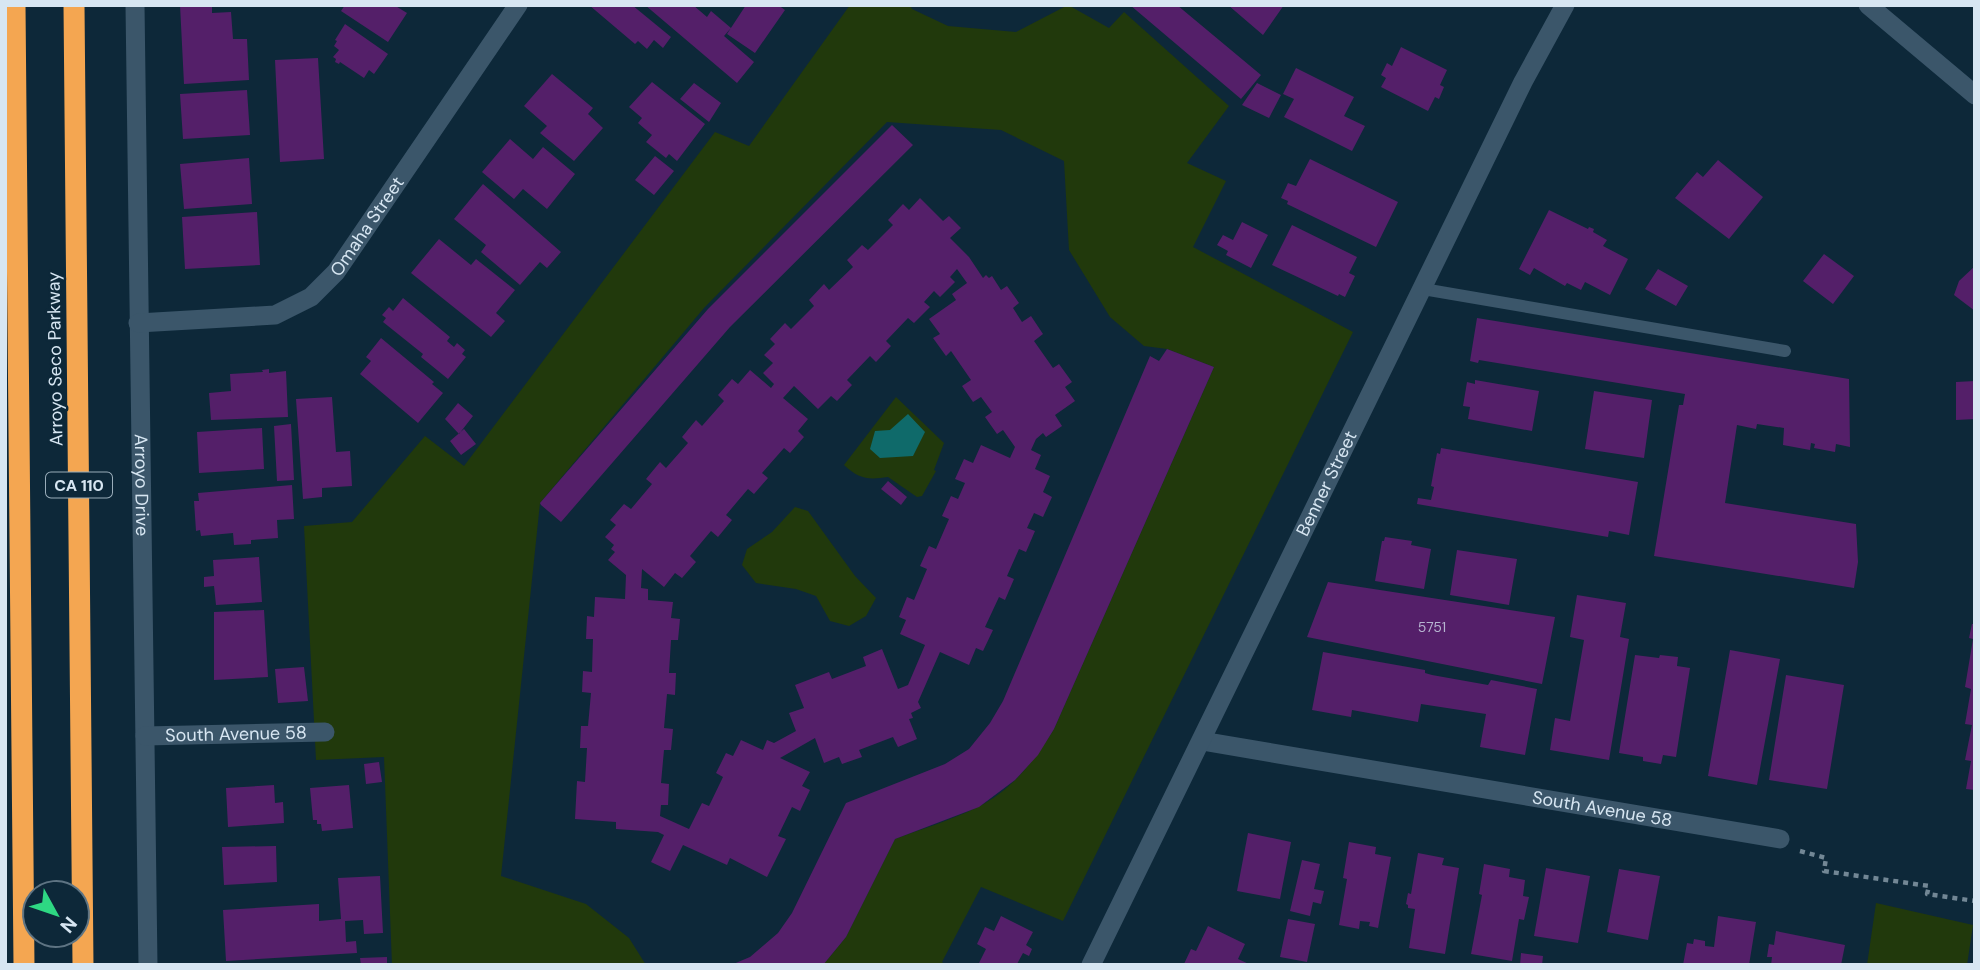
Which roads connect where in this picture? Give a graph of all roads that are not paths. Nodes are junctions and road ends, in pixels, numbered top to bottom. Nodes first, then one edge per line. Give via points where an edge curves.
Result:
1 (15, 5) edge
2 (74, 5) edge
3 (135, 5) edge
4 (518, 5) edge
5 (1565, 5) edge
6 (1868, 5) edge
7 (1975, 94) edge
8 (1423, 289) junction
9 (138, 323) junction
10 (1786, 351) dead end
11 (326, 732) dead end
12 (145, 736) junction
13 (1202, 741) junction
14 (1780, 839) road end
15 (24, 965) edge
16 (83, 965) edge
17 (148, 965) edge
18 (1091, 965) edge

1 - 15 highway, Arroyo Seco Parkway
2 - 16 highway, Arroyo Seco Parkway / CA 110
3 - 9 street, Arroyo Drive
4 - 9 street, Omaha Street via 336,272 311,297 275,315
5 - 8 street, Benner Street
6 - 7 street
8 - 10 lane
8 - 13 street, Benner Street
9 - 12 street, Arroyo Drive
11 - 12 street, South Avenue 58
12 - 17 street, Arroyo Drive
13 - 14 street, South Avenue 58
13 - 18 street, Benner Street

